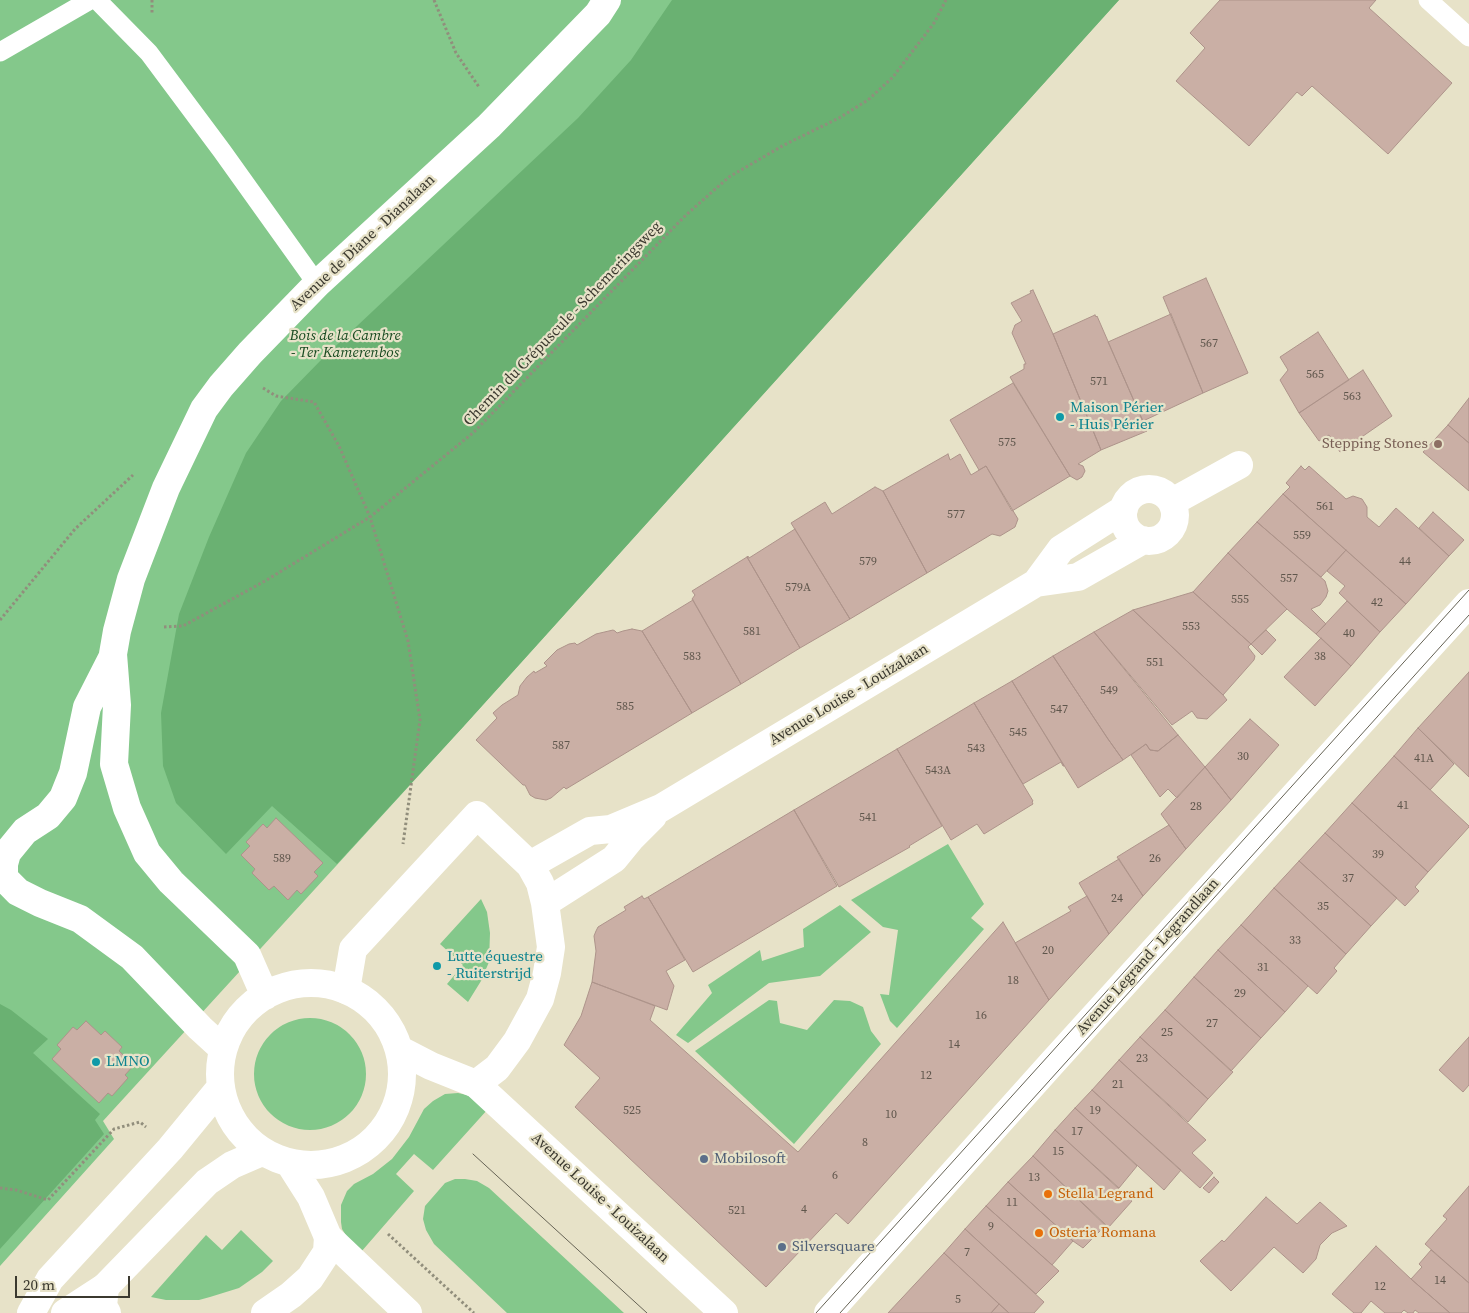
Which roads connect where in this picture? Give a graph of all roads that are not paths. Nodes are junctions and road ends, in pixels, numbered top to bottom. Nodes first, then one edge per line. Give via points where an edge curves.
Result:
1 (90, 0) edge
2 (97, 0) edge
3 (607, 0) edge
4 (1428, 0) edge
5 (1469, 37) edge
6 (0, 52) edge
7 (317, 284) junction
8 (1239, 465) dead end
9 (1172, 502) junction
10 (1124, 509) junction
11 (1143, 540) junction
12 (1036, 582) junction
13 (1469, 603) edge
14 (113, 654) junction
15 (661, 808) junction
16 (530, 866) junction
17 (2, 878) edge
18 (545, 903) junction
19 (346, 990) junction
20 (265, 996) junction
21 (223, 1050) junction
22 (400, 1050) junction
23 (476, 1084) junction
24 (220, 1087) junction
25 (262, 1152) junction
26 (290, 1164) junction
27 (328, 1237) junction
28 (106, 1300) edge
29 (31, 1313) edge
30 (65, 1313) edge
31 (265, 1313) edge
32 (408, 1313) edge
33 (724, 1313) edge
34 (828, 1313) edge

1 - 6 lane
2 - 7 lane via 149,53
3 - 7 street, Avenue de Diane - Dianalaan via 598,14 490,126
4 - 5 lane
7 - 14 street, Avenue de Diane - Dianalaan via 204,409 166,488 130,579
8 - 9 street
9 - 10 street, Avenue Louise - Louizalaan via 1156,489 1146,489 1128,499
9 - 11 street, Avenue Louise - Louizalaan via 1176,512 1171,531 1163,538
10 - 11 street via 1127,529
10 - 12 street, Avenue Louise - Louizalaan via 1060,549
11 - 12 street, Avenue Louise - Louizalaan via 1078,577
12 - 15 street, Avenue Louise - Louizalaan
13 - 34 street, Avenue Legrand - Legrandlaan
14 - 17 street via 87,707 73,773 64,798 48,816 25,832 7,853
14 - 20 street, Avenue de Diane - Dianalaan via 117,705 114,764 127,808 147,853 171,882 247,956
15 - 16 street, Avenue Louise - Louizalaan via 611,829 590,831
15 - 18 street, Avenue Louise - Louizalaan via 614,859
16 - 18 street via 540,883
16 - 19 street via 477,815 353,949
17 - 21 street via 18,892 80,919 132,957
18 - 23 street via 551,947 540,999 518,1041 497,1068
19 - 20 street via 322,984 298,984
19 - 22 street via 370,1004 388,1025
20 - 21 street via 239,1019
21 - 24 street
22 - 23 street, Avenue Louise - Louizalaan
22 - 26 street via 403,1082 395,1112 377,1138 351,1157 321,1165
23 - 33 street, Avenue Louise - Louizalaan
24 - 25 street via 234,1124
24 - 29 street via 170,1149 50,1279
25 - 26 street
25 - 28 street via 232,1165 207,1182
26 - 27 street via 311,1197
27 - 31 street via 327,1252 310,1278
27 - 32 street
28 - 30 street

